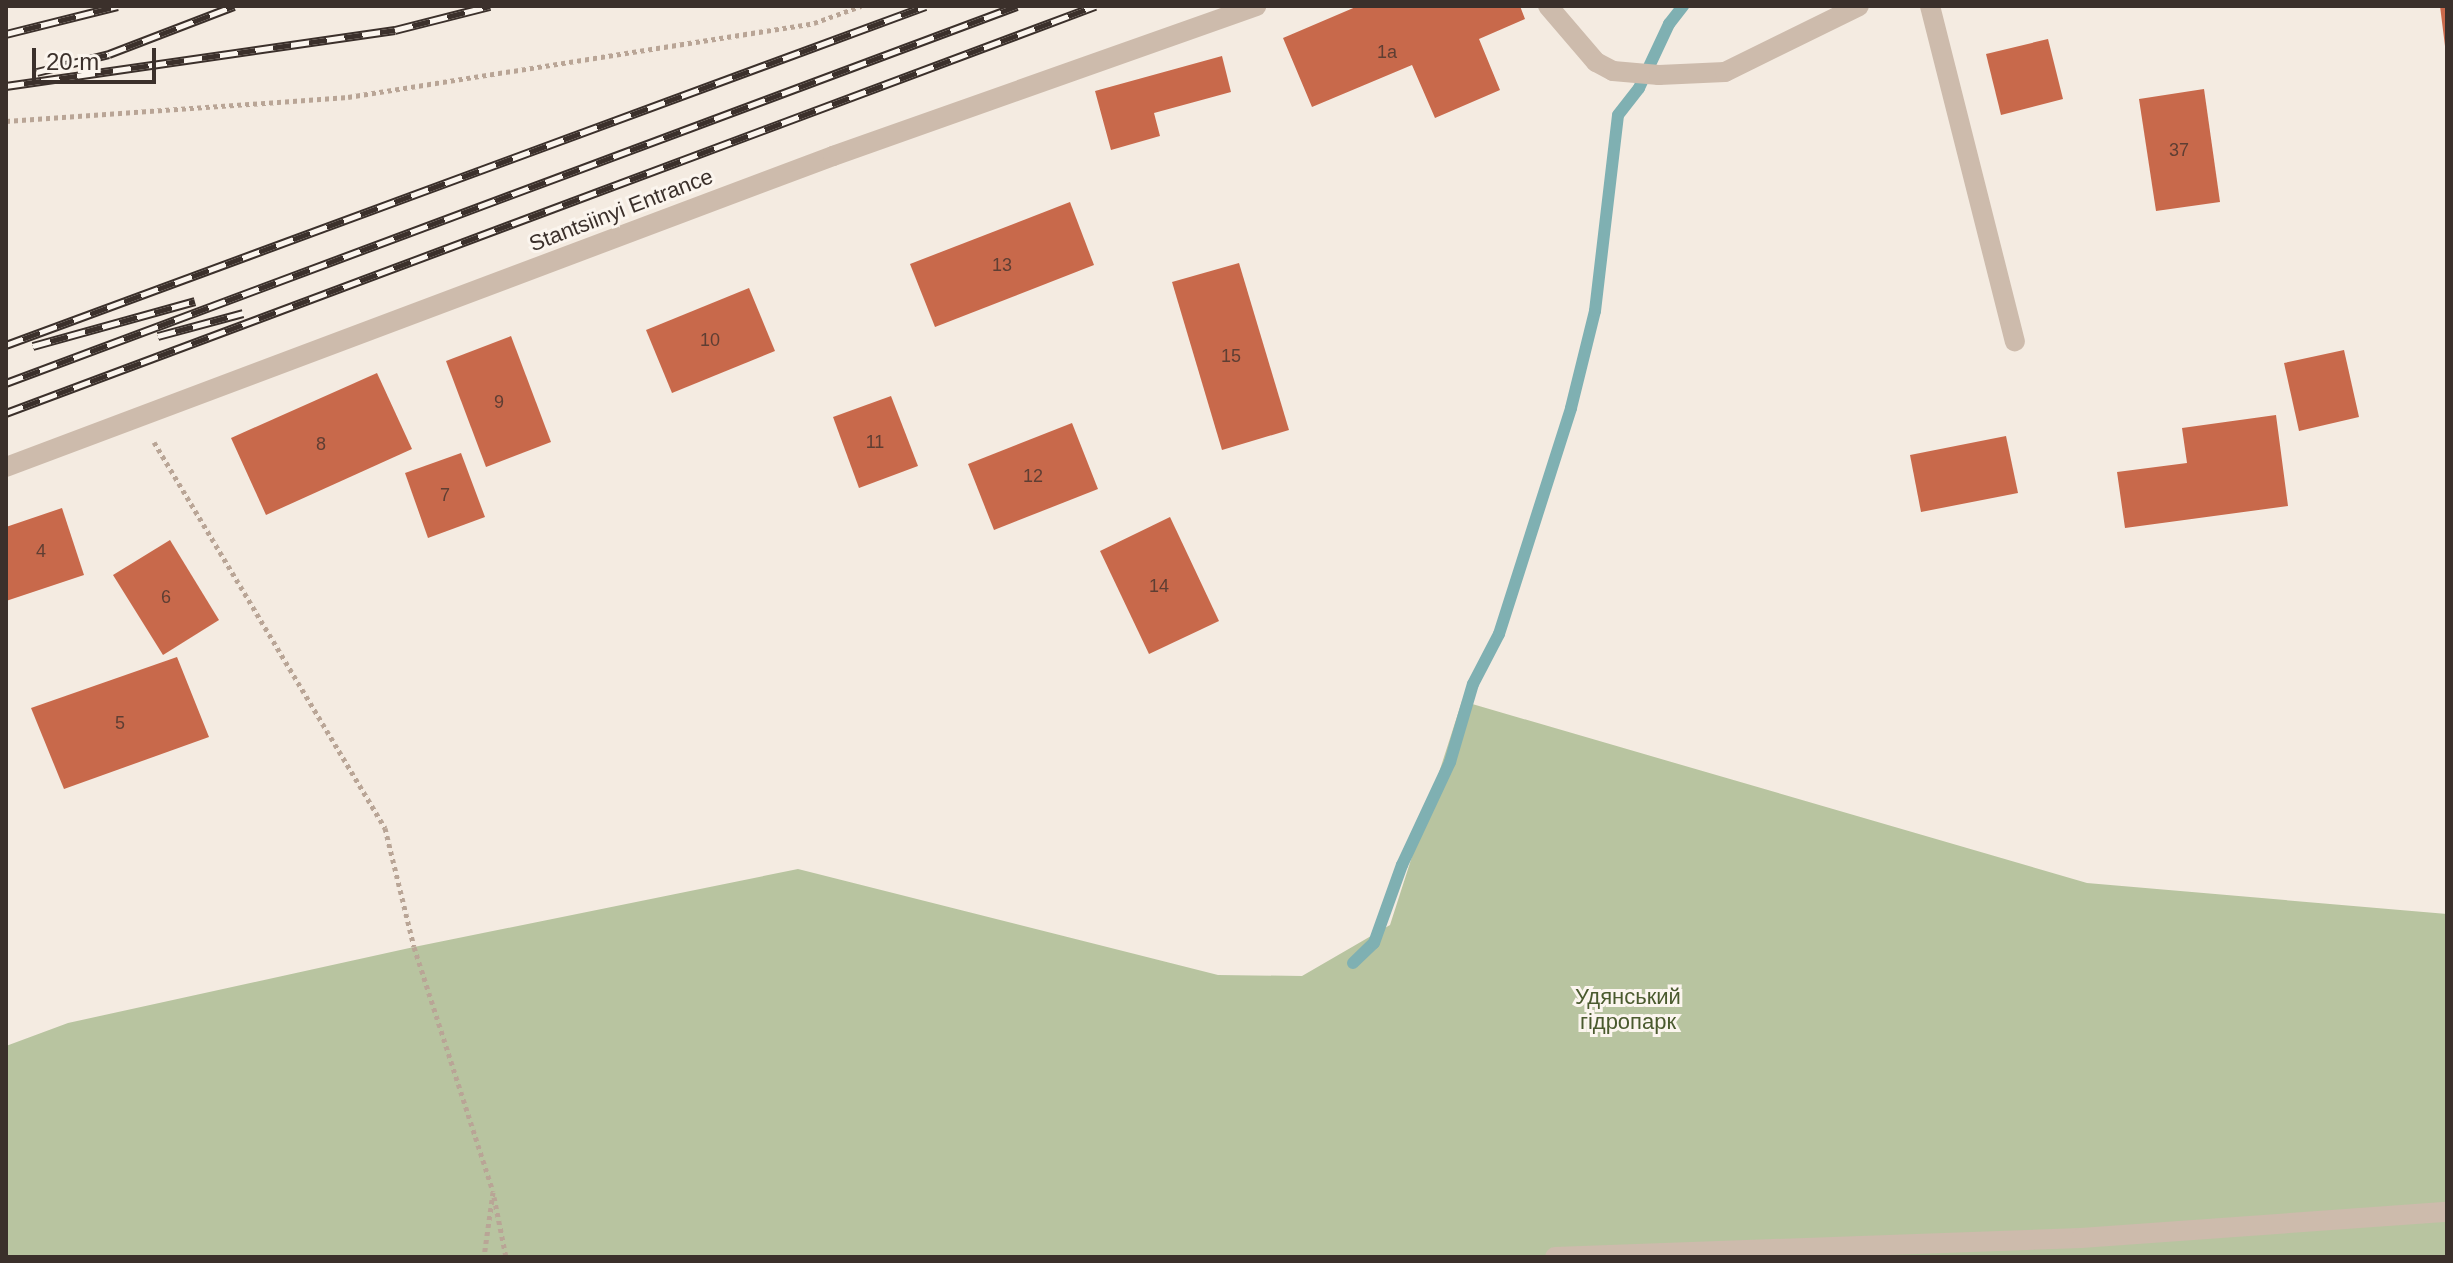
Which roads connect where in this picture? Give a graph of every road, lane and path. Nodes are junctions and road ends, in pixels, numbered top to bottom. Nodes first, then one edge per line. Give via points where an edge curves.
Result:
1 (861, 6) edge
2 (1256, 6) edge
3 (1548, 6) edge
4 (1859, 6) edge
5 (1930, 6) edge
6 (6, 121) edge
7 (2015, 341) dead end
8 (139, 417) junction
9 (6, 467) edge
10 (493, 1192) junction
11 (2447, 1212) edge
12 (484, 1257) edge
13 (506, 1257) edge
14 (1555, 1257) edge

1 - 6 path via 814,23 348,97
2 - 8 street, Stantsiinyi Entrance via 833,156
3 - 4 street via 1596,62 1613,71 1659,75 1725,72
5 - 7 street
8 - 9 street, Stantsiinyi Entrance
8 - 10 path via 385,828 414,947
10 - 12 path
10 - 13 path
11 - 14 street via 2081,1238

